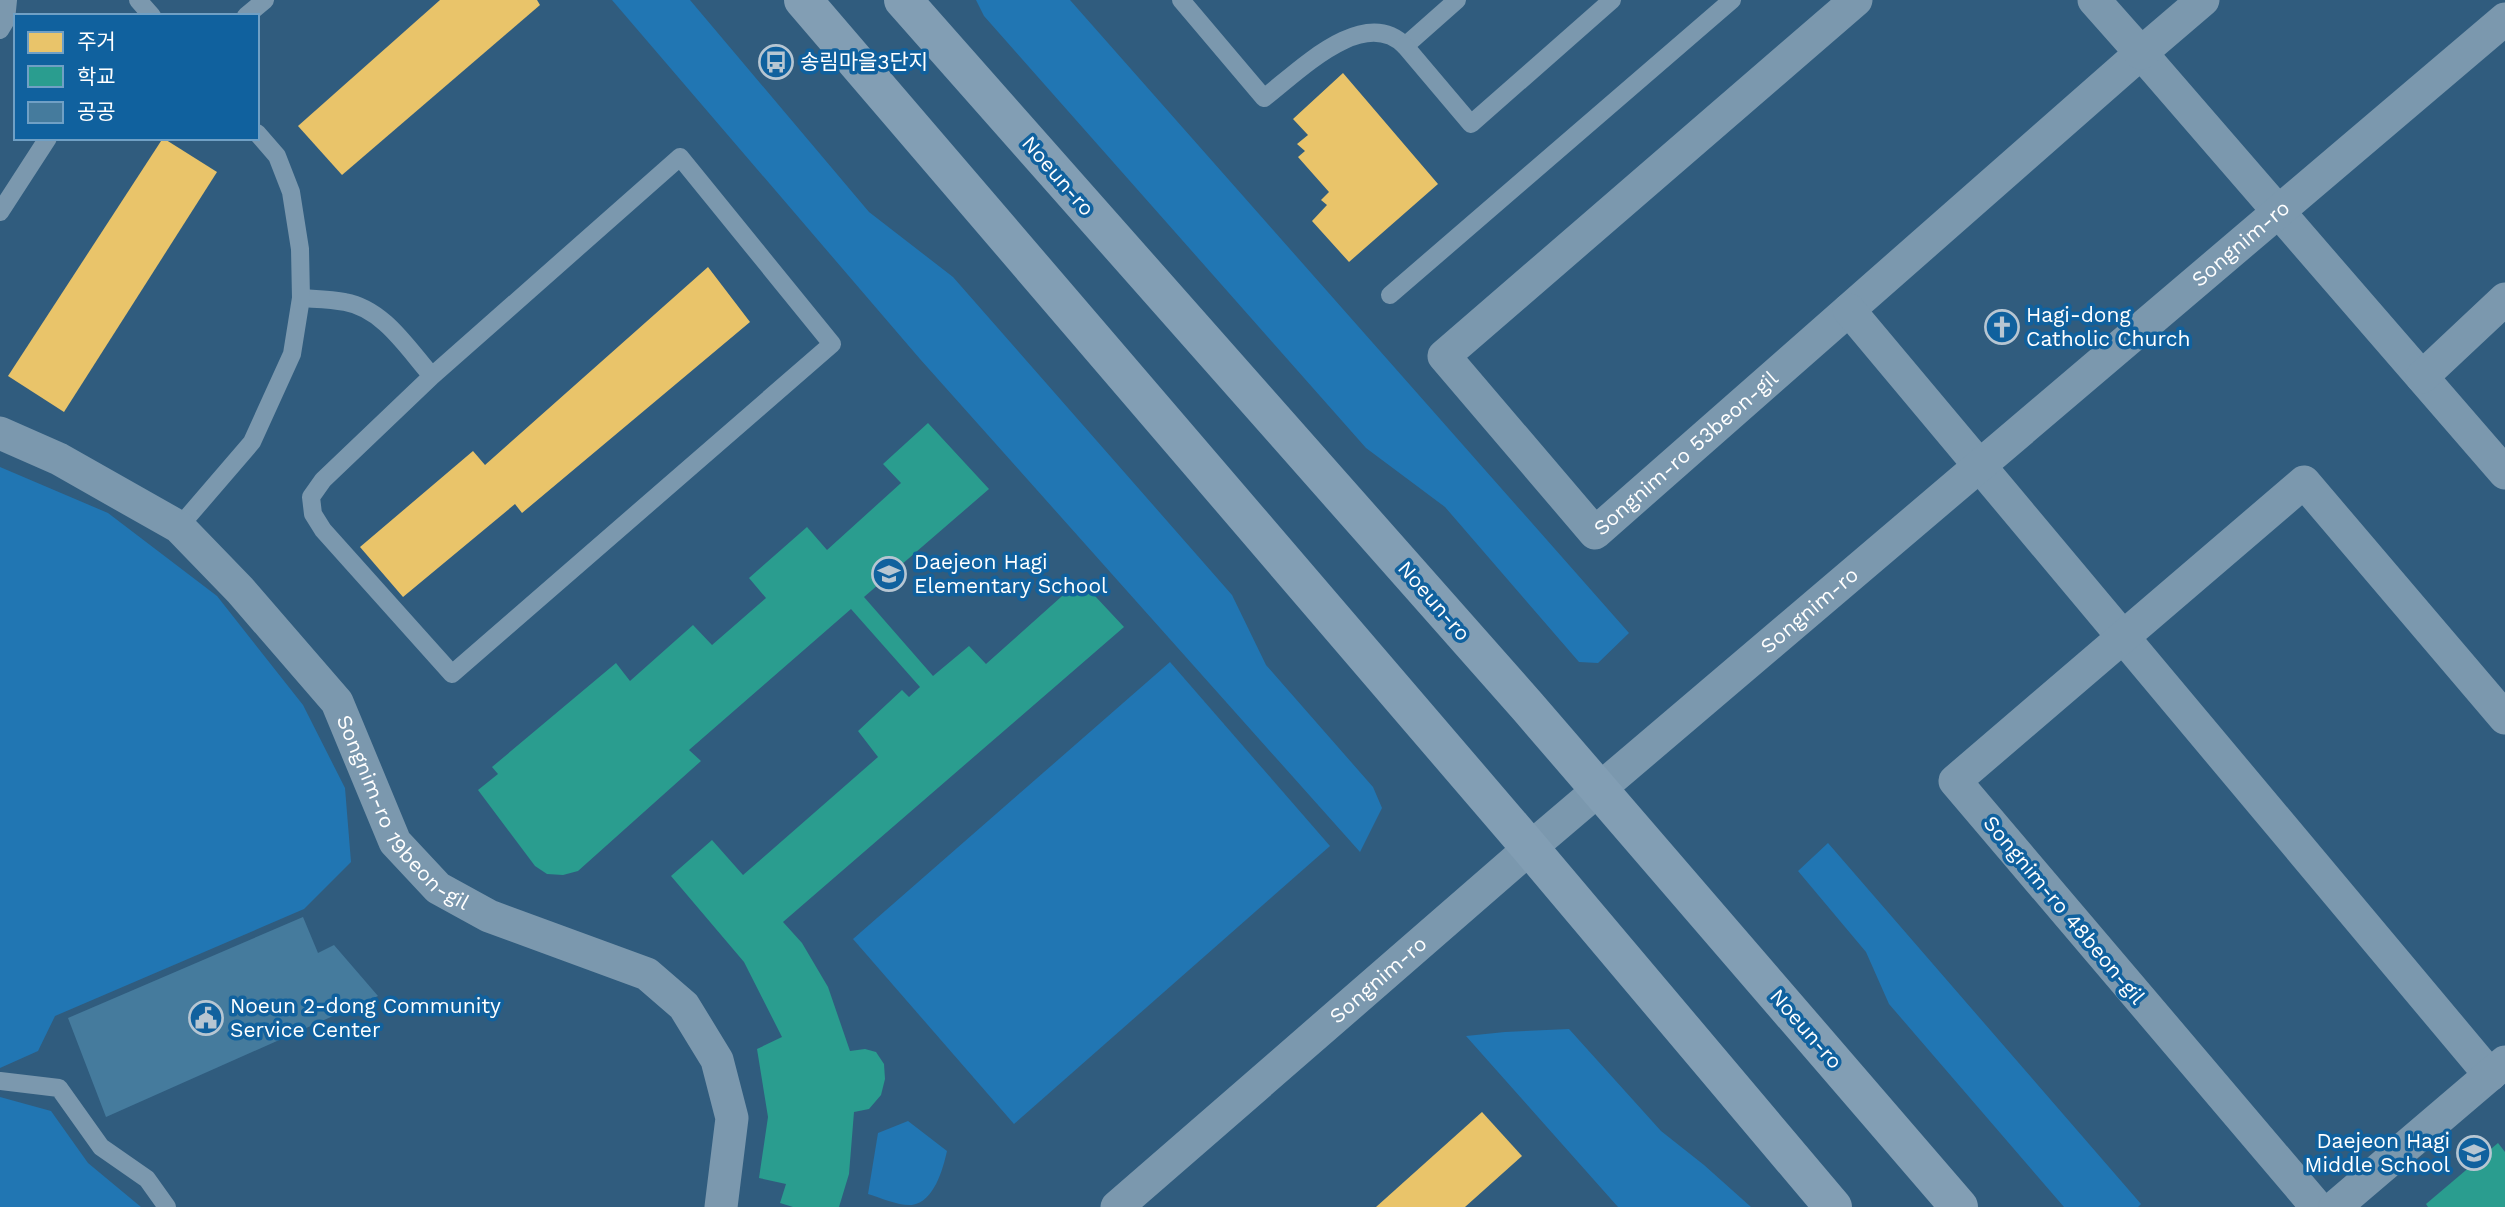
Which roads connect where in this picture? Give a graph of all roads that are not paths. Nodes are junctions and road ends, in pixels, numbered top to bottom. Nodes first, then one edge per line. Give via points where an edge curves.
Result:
1 (8, 0) edge
2 (138, 0) edge
3 (265, 0) edge
4 (803, 0) edge
5 (903, 0) edge
6 (1181, 0) edge
7 (1457, 0) edge
8 (1612, 0) edge
9 (1732, 0) edge
10 (1856, 0) edge
11 (2094, 0) edge
12 (2203, 0) edge
13 (150, 14) edge
14 (248, 14) edge
15 (2505, 19) edge
16 (0, 30) edge
17 (1405, 46) junction
18 (2141, 53) junction
19 (259, 135) edge
20 (47, 140) edge
21 (2279, 211) junction
22 (0, 212) edge
23 (1390, 295) dead end
24 (301, 298) junction
25 (2505, 299) edge
26 (1849, 310) junction
27 (432, 376) junction
28 (2422, 377) junction
29 (0, 433) edge
30 (1980, 466) junction
31 (2505, 472) edge
32 (179, 527) junction
33 (2123, 637) junction
34 (2505, 718) edge
35 (1599, 789) junction
36 (1530, 848) junction
37 (2497, 1068) edge
38 (0, 1081) edge
39 (167, 1207) edge
40 (721, 1207) edge
41 (1117, 1207) edge
42 (1833, 1207) edge
43 (1959, 1207) edge
44 (2317, 1207) edge
45 (2335, 1207) edge

1 - 16 lane
2 - 13 lane
3 - 14 lane
4 - 36 street
5 - 35 street, Noeun-ro
6 - 17 lane via 1264,98 1335,43 1366,32 1396,36
7 - 17 lane
8 - 17 lane via 1471,124
9 - 23 lane
10 - 26 street, Songnim-ro 53beon-gil via 1444,355 1595,533
11 - 18 street
12 - 18 street, Songnim-ro 53beon-gil
15 - 21 street, Songnim-ro
18 - 21 street
18 - 26 street, Songnim-ro 53beon-gil
19 - 24 lane via 277,156 291,191
20 - 22 lane
21 - 28 street
21 - 30 street, Songnim-ro
24 - 27 lane via 346,302 366,310 385,322
24 - 32 lane via 292,354 252,442
25 - 28 street
26 - 30 street
27 - 27 lane via 680,157 832,344 452,674 323,530 313,514 311,497 323,480
28 - 31 street
29 - 32 street, Songnim-ro 19beon-gil via 59,459
30 - 33 street
30 - 35 street, Songnim-ro
32 - 40 street, Songnim-ro 19beon-gil via 337,702 395,842 438,888 489,916 646,974 684,1006 717,1060 732,1118
33 - 34 street, Songnim-ro 48beon-gil via 2304,482
33 - 37 street
33 - 44 street, Songnim-ro 48beon-gil via 1955,781
35 - 36 street, Songnim-ro
35 - 43 street, Noeun-ro
36 - 41 street, Songnim-ro
36 - 42 street
37 - 45 street
38 - 39 lane via 59,1088 101,1147 147,1179

